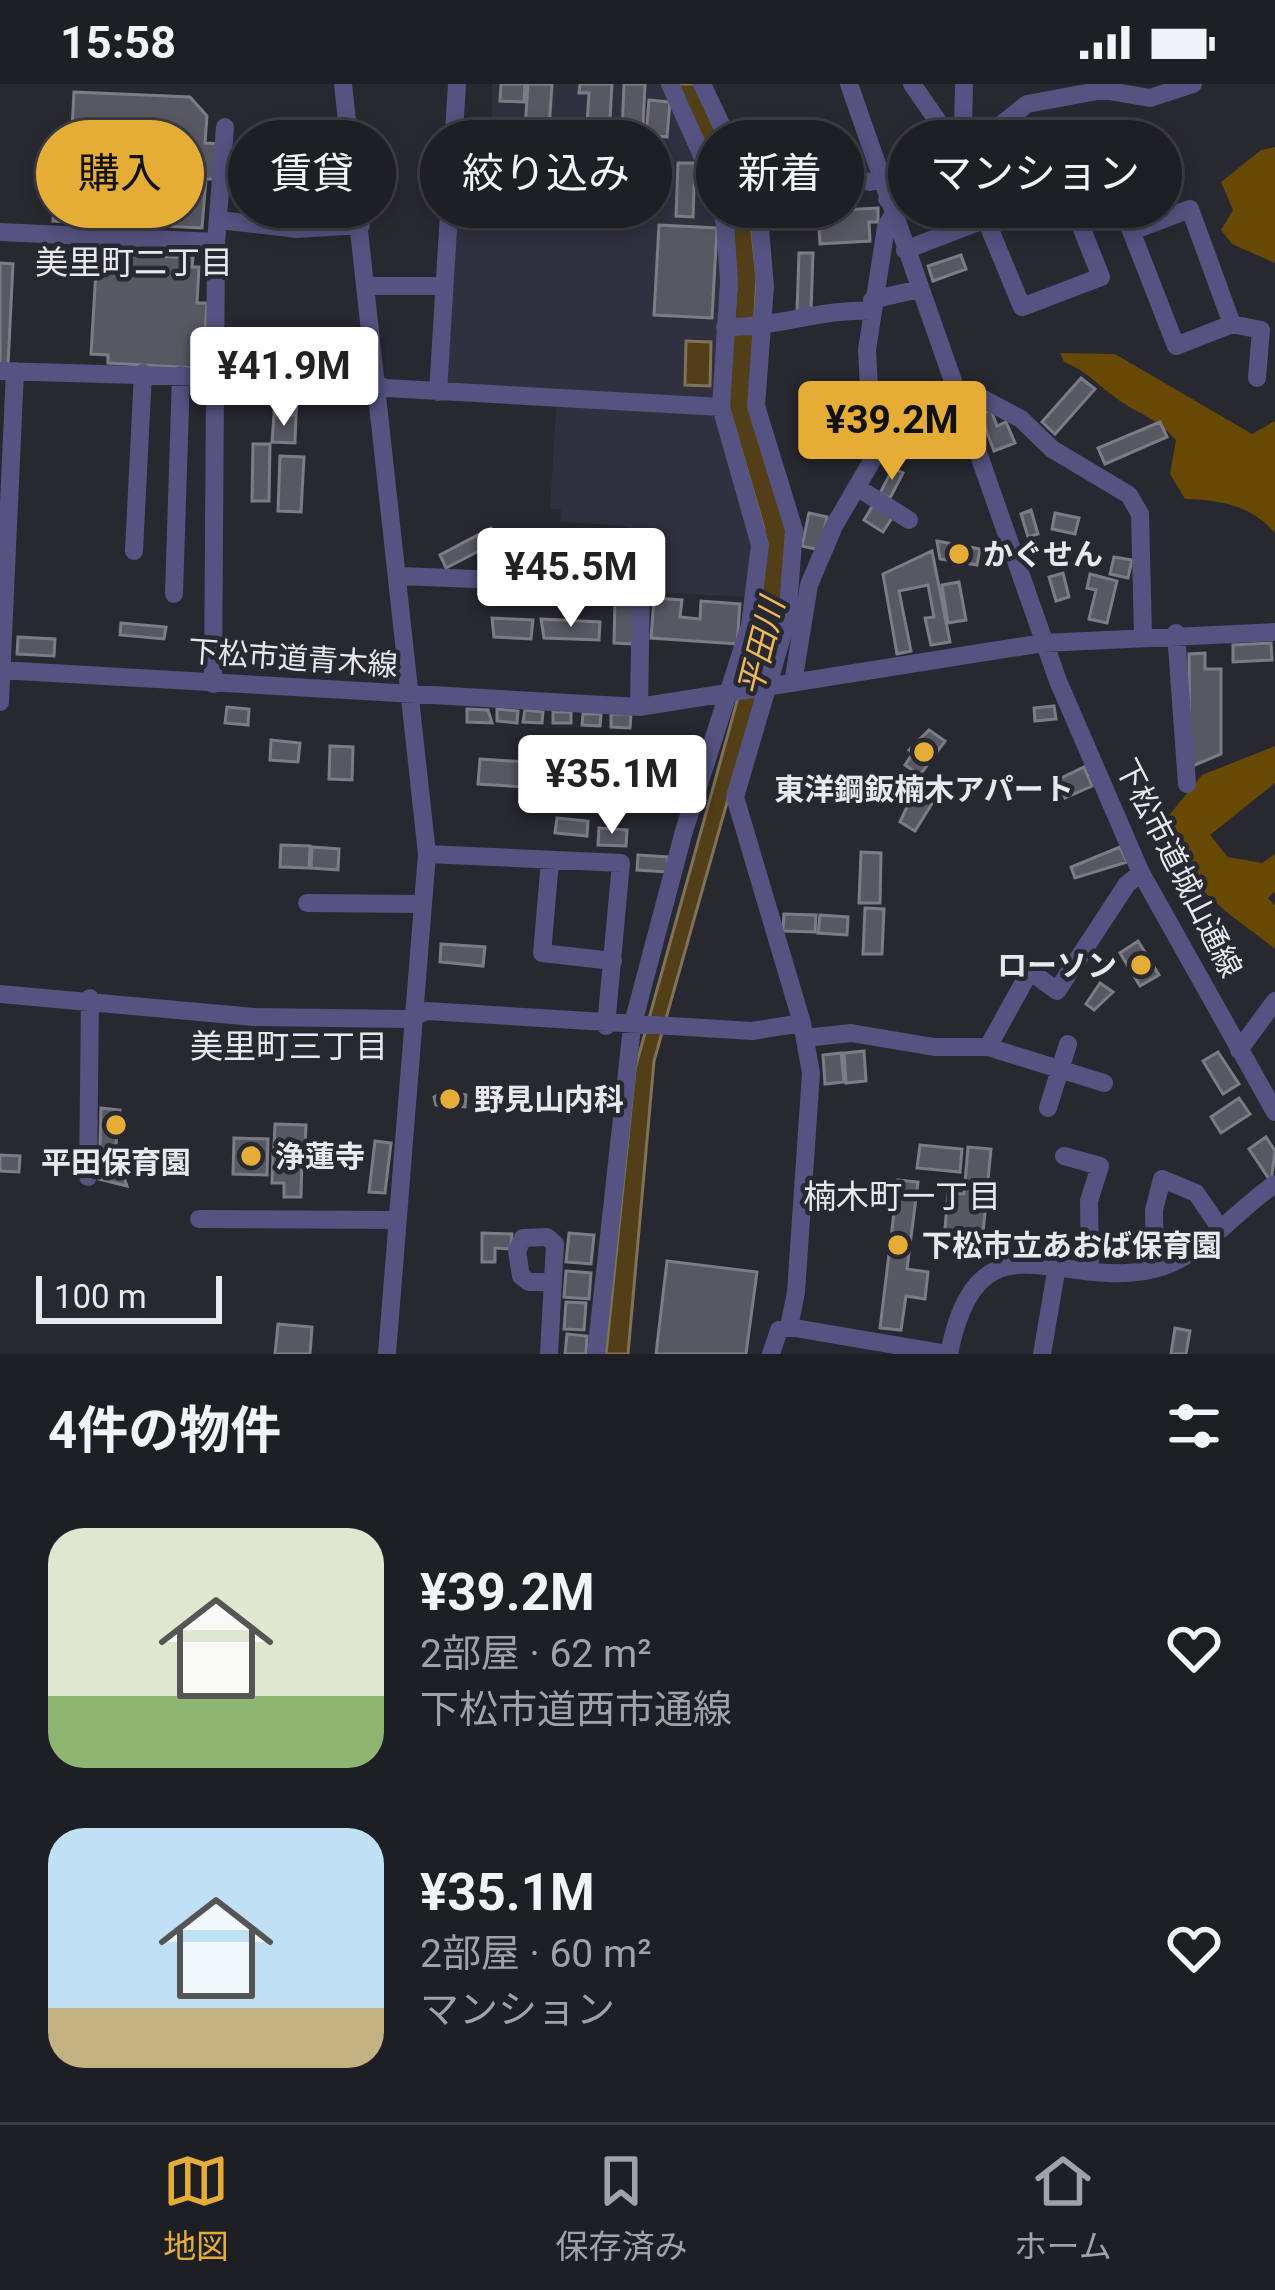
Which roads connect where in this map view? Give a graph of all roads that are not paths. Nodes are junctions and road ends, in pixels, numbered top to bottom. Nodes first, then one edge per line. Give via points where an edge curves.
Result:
1 (343, 84) edge
2 (457, 84) edge
3 (670, 84) edge
4 (702, 84) edge
5 (849, 84) edge
6 (912, 84) edge
7 (964, 84) edge
8 (1193, 84) edge
9 (1113, 87) edge
10 (348, 120) edge
11 (930, 120) edge
12 (968, 120) edge
13 (1007, 120) edge
14 (225, 127) dead end
15 (880, 178) junction
16 (864, 181) edge
17 (888, 201) edge
18 (888, 218) edge
19 (219, 220) junction
20 (228, 221) edge
21 (361, 228) edge
22 (897, 228) edge
23 (964, 228) edge
24 (989, 228) edge
25 (1082, 228) edge
26 (1131, 228) edge
27 (1132, 231) junction
28 (0, 232) edge
29 (216, 242) junction
30 (905, 250) junction
31 (368, 286) junction
32 (443, 286) junction
33 (919, 289) junction
34 (872, 306) junction
35 (1232, 324) junction
36 (728, 327) junction
37 (758, 328) junction
38 (7, 371) edge
39 (143, 374) junction
40 (181, 375) junction
41 (215, 377) junction
42 (1257, 378) dead end
43 (377, 383) junction
44 (438, 392) junction
45 (955, 394) junction
46 (721, 407) junction
47 (858, 488) junction
48 (909, 520) dead end
49 (134, 551) dead end
50 (401, 576) junction
51 (174, 594) dead end
52 (1275, 632) edge
53 (1176, 633) junction
54 (1143, 635) junction
55 (1043, 643) junction
56 (1, 670) edge
57 (793, 683) junction
58 (213, 684) junction
59 (766, 688) junction
60 (728, 694) junction
61 (413, 696) junction
62 (0, 702) edge
63 (639, 707) junction
64 (1187, 784) dead end
65 (427, 854) junction
66 (550, 861) junction
67 (1142, 873) junction
68 (307, 903) dead end
69 (420, 904) junction
70 (613, 961) junction
71 (0, 994) edge
72 (90, 998) junction
73 (1275, 1001) edge
74 (417, 1016) junction
75 (606, 1026) junction
76 (635, 1027) junction
77 (803, 1031) junction
78 (1068, 1044) dead end
79 (988, 1047) junction
80 (1239, 1050) junction
81 (1061, 1070) junction
82 (1105, 1083) dead end
83 (1048, 1108) dead end
84 (1275, 1112) edge
85 (1064, 1156) dead end
86 (88, 1178) dead end
87 (1275, 1184) edge
88 (199, 1219) dead end
89 (394, 1220) junction
90 (1220, 1228) junction
91 (1057, 1266) junction
92 (1090, 1268) junction
93 (1154, 1269) junction
94 (551, 1282) dead end
95 (789, 1327) junction
96 (387, 1354) edge
97 (549, 1354) edge
98 (596, 1354) edge
99 (771, 1354) edge
100 (949, 1354) edge
101 (1042, 1354) edge

1 - 10 street
2 - 32 street
3 - 36 street via 725,223
4 - 37 street via 752,190 765,286
5 - 15 street, 下松市道城山通線
6 - 11 street
7 - 12 street
8 - 9 street via 1150,98
9 - 13 street via 1027,104
14 - 19 street
15 - 16 street
15 - 17 street, 下松市道城山通線
18 - 34 street
19 - 20 street
19 - 29 street
21 - 31 street
22 - 30 street, 下松市道城山通線
23 - 30 street
24 - 25 street via 1022,307 1101,277
26 - 27 street
27 - 35 street via 1176,346
27 - 35 street via 1190,209
28 - 29 street
29 - 41 street
30 - 33 street, 下松市道城山通線
31 - 32 street
31 - 43 street
32 - 44 street
33 - 34 street
33 - 45 street, 下松市道城山通線
34 - 37 street
34 - 47 street via 873,459
35 - 42 street via 1261,330
36 - 37 street
36 - 46 street
37 - 59 street via 756,406 794,530 794,582
38 - 39 street
38 - 56 street
39 - 40 street
39 - 49 street
40 - 41 street
40 - 51 street
41 - 43 street
41 - 58 street
43 - 44 street
43 - 50 street
44 - 46 street
45 - 54 street via 974,394 1021,419 1052,449 1129,495 1140,514
45 - 55 street, 下松市道城山通線
46 - 60 street via 760,545 750,625
47 - 48 street
47 - 57 street via 809,585
50 - 61 street
50 - 63 street via 641,586
52 - 53 street
53 - 54 street
53 - 64 street
54 - 55 street
55 - 57 street
55 - 67 street, 下松市道城山通線
56 - 58 street, 下松市道青木線
56 - 62 street
57 - 59 street
58 - 61 street, 下松市道青木線
59 - 60 street, 下松市道青木線
59 - 77 street via 735,797
60 - 63 street, 下松市道青木線
60 - 76 street
61 - 63 street, 下松市道青木線
61 - 65 street
65 - 66 street
65 - 69 street
66 - 70 street via 542,953
66 - 70 street via 621,863
67 - 79 street via 1057,991 1030,971
67 - 80 street, 下松市道城山通線
68 - 69 street
69 - 74 street
70 - 75 street
71 - 72 street
72 - 74 street via 254,1017
72 - 86 street
73 - 80 street
74 - 75 street
74 - 89 street
75 - 76 street
76 - 77 street
76 - 98 street
77 - 79 street
77 - 95 street via 811,1125
78 - 81 street
79 - 81 street
80 - 84 street, 下松市道城山通線
81 - 82 street
81 - 83 street
85 - 92 street via 1100,1166 1089,1201
87 - 90 street
88 - 89 street
89 - 96 street
90 - 93 street via 1180,1260
90 - 93 street via 1196,1193 1162,1179
91 - 92 street
91 - 100 street via 1018,1262 990,1270 961,1308
91 - 101 street
92 - 93 street
94 - 97 street
95 - 99 street via 779,1330
95 - 100 street

